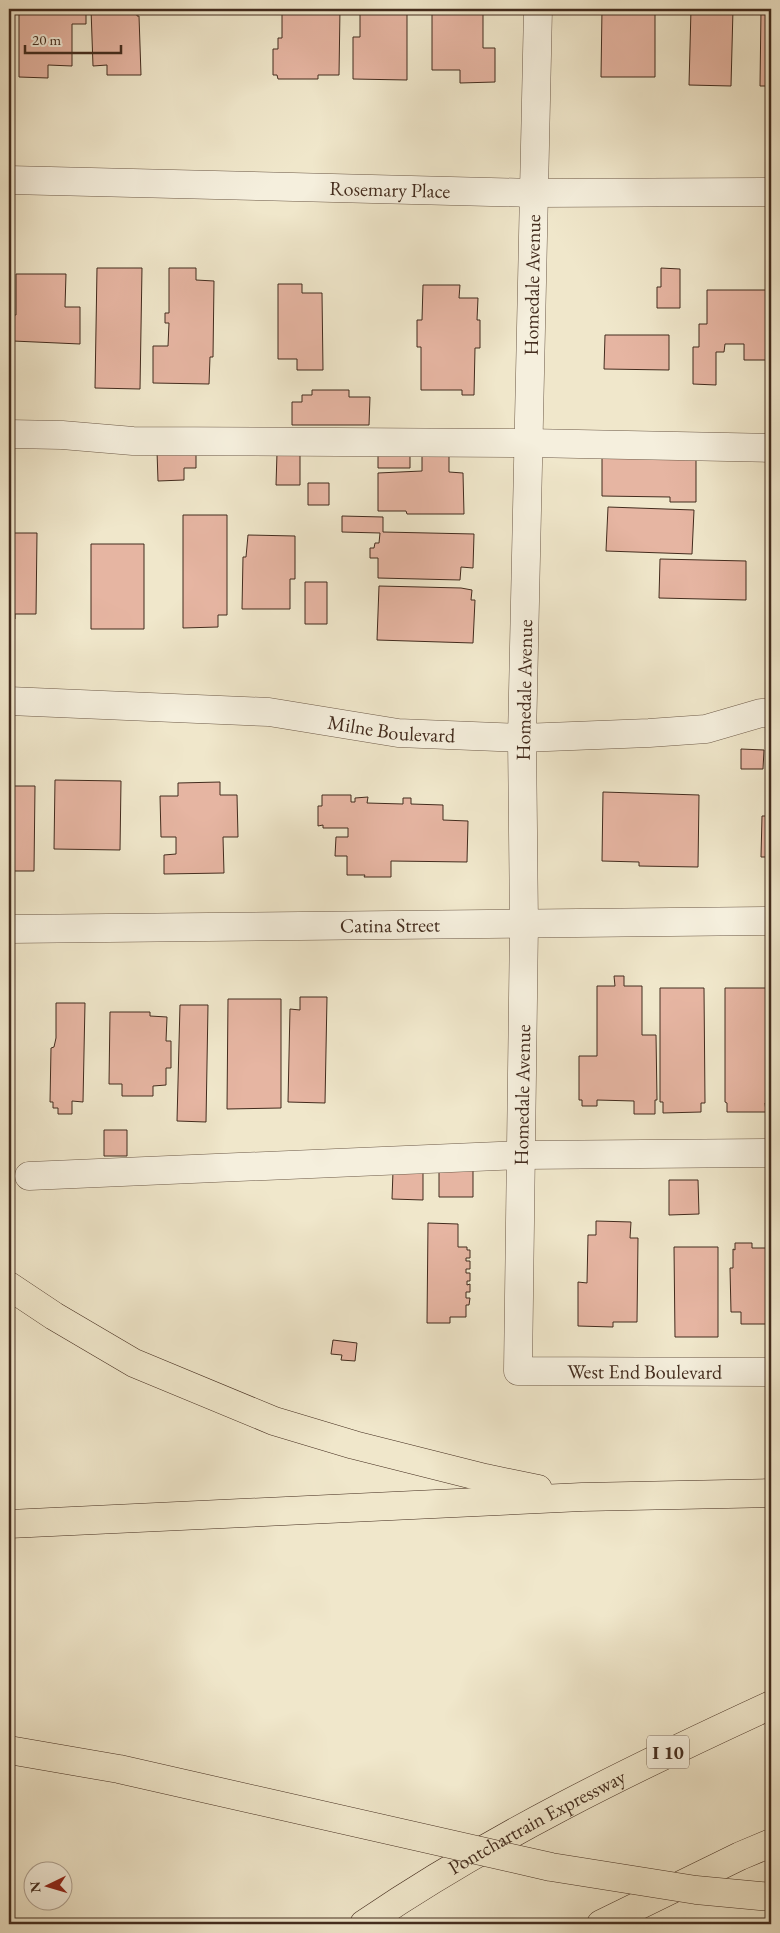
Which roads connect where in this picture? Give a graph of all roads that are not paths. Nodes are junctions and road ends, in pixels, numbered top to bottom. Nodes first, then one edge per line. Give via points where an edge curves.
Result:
1 (538, 9) edge
2 (9, 180) edge
3 (771, 192) edge
4 (535, 193) junction
5 (9, 434) edge
6 (529, 443) junction
7 (771, 448) edge
8 (9, 701) edge
9 (771, 713) edge
10 (522, 738) junction
11 (771, 921) edge
12 (524, 924) junction
13 (9, 929) edge
14 (771, 1153) edge
15 (521, 1155) junction
16 (29, 1176) dead end
17 (9, 1286) edge
18 (518, 1371) joint
19 (771, 1372) edge
20 (771, 1493) edge
21 (582, 1497) junction
22 (9, 1524) edge
23 (771, 1705) edge
24 (9, 1750) edge
25 (771, 1844) edge
26 (771, 1897) edge
27 (364, 1924) edge
28 (601, 1924) edge

1 - 4 street, Homedale Avenue
2 - 4 street, Rosemary Place
3 - 4 street, Rosemary Place
4 - 6 street, Homedale Avenue
5 - 6 street via 62,434 133,441
6 - 7 street
6 - 10 street, Homedale Avenue
8 - 10 street, Milne Boulevard via 269,712 398,733
9 - 10 street, Milne Boulevard via 706,728 649,734
10 - 12 street, Homedale Avenue
11 - 12 street, Catina Street
12 - 13 street, Catina Street
12 - 15 street, Homedale Avenue
14 - 15 street
15 - 16 street
15 - 18 street, Homedale Avenue
17 - 21 highway via 134,1363 274,1421 485,1478
18 - 19 street, West End Boulevard
20 - 21 highway
21 - 22 highway
23 - 27 highway, Pontchartrain Expressway / I 10 via 664,1754 568,1804 465,1861
24 - 26 highway, bridge via 119,1769 551,1867 696,1890
25 - 28 highway

